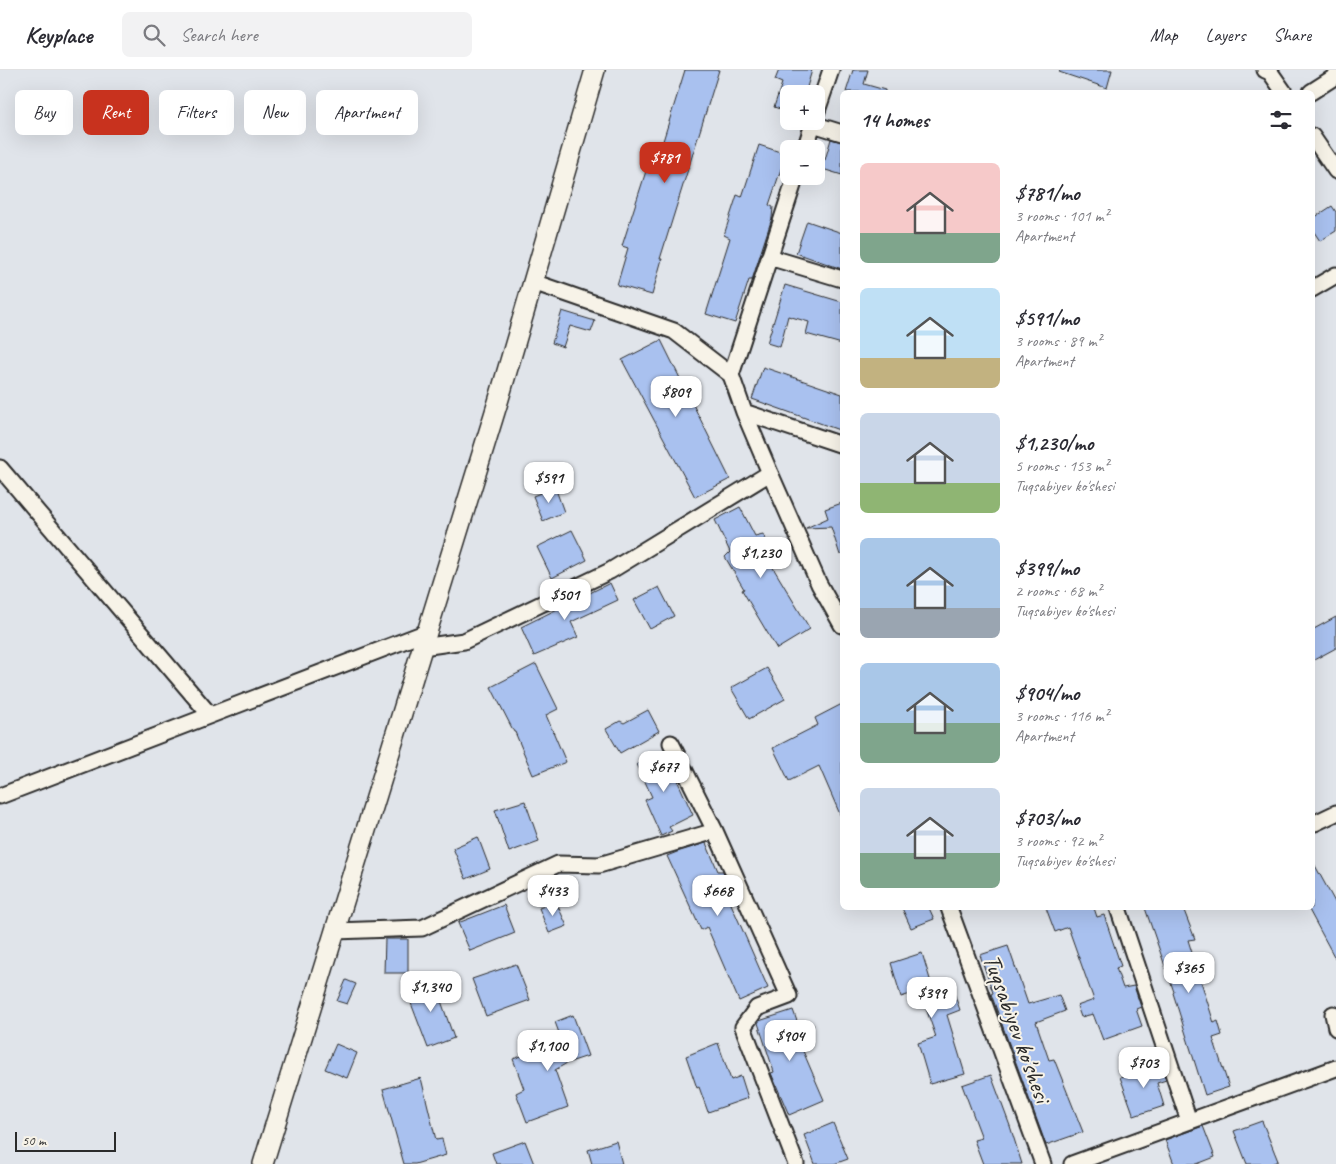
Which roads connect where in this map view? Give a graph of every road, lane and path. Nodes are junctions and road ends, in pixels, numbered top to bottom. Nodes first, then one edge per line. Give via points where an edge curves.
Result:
1 (595, 70) edge
2 (831, 70) edge
3 (1268, 71) edge
4 (1336, 76) edge
5 (825, 88) edge
6 (1282, 90) edge
7 (1314, 90) edge
8 (825, 125) edge
9 (840, 132) edge
10 (1315, 140) edge
11 (1336, 171) edge
12 (793, 185) edge
13 (769, 257) junction
14 (1336, 275) edge
15 (840, 278) edge
16 (533, 282) junction
17 (1315, 285) edge
18 (731, 375) junction
19 (744, 412) junction
20 (840, 444) edge
21 (0, 468) edge
22 (770, 474) junction
23 (840, 621) edge
24 (424, 640) junction
25 (210, 715) junction
26 (671, 743) dead end
27 (0, 796) edge
28 (1336, 812) edge
29 (1315, 823) dead end
30 (715, 831) junction
31 (949, 910) edge
32 (1119, 910) edge
33 (335, 931) junction
34 (1336, 1068) edge
35 (1189, 1121) junction
36 (264, 1164) edge
37 (796, 1164) edge
38 (1043, 1164) edge
39 (1072, 1164) edge

1 - 16 main road
2 - 5 street
3 - 6 street
4 - 7 street
8 - 9 street
10 - 11 street
12 - 13 street
13 - 15 street
13 - 18 street
14 - 17 street
16 - 18 street via 674,331
16 - 24 main road
18 - 19 street
19 - 20 street
19 - 22 street
21 - 25 street
22 - 23 street via 819,584
22 - 24 street via 610,570 464,641
24 - 25 street
24 - 33 main road
25 - 27 street
26 - 30 street
28 - 29 street
30 - 33 street via 599,864 558,864 422,928
30 - 37 street via 789,996 757,1008 743,1027
31 - 38 street, Tuqsabiyev ko'shesi
32 - 35 street
33 - 36 main road
34 - 35 street
35 - 39 street

